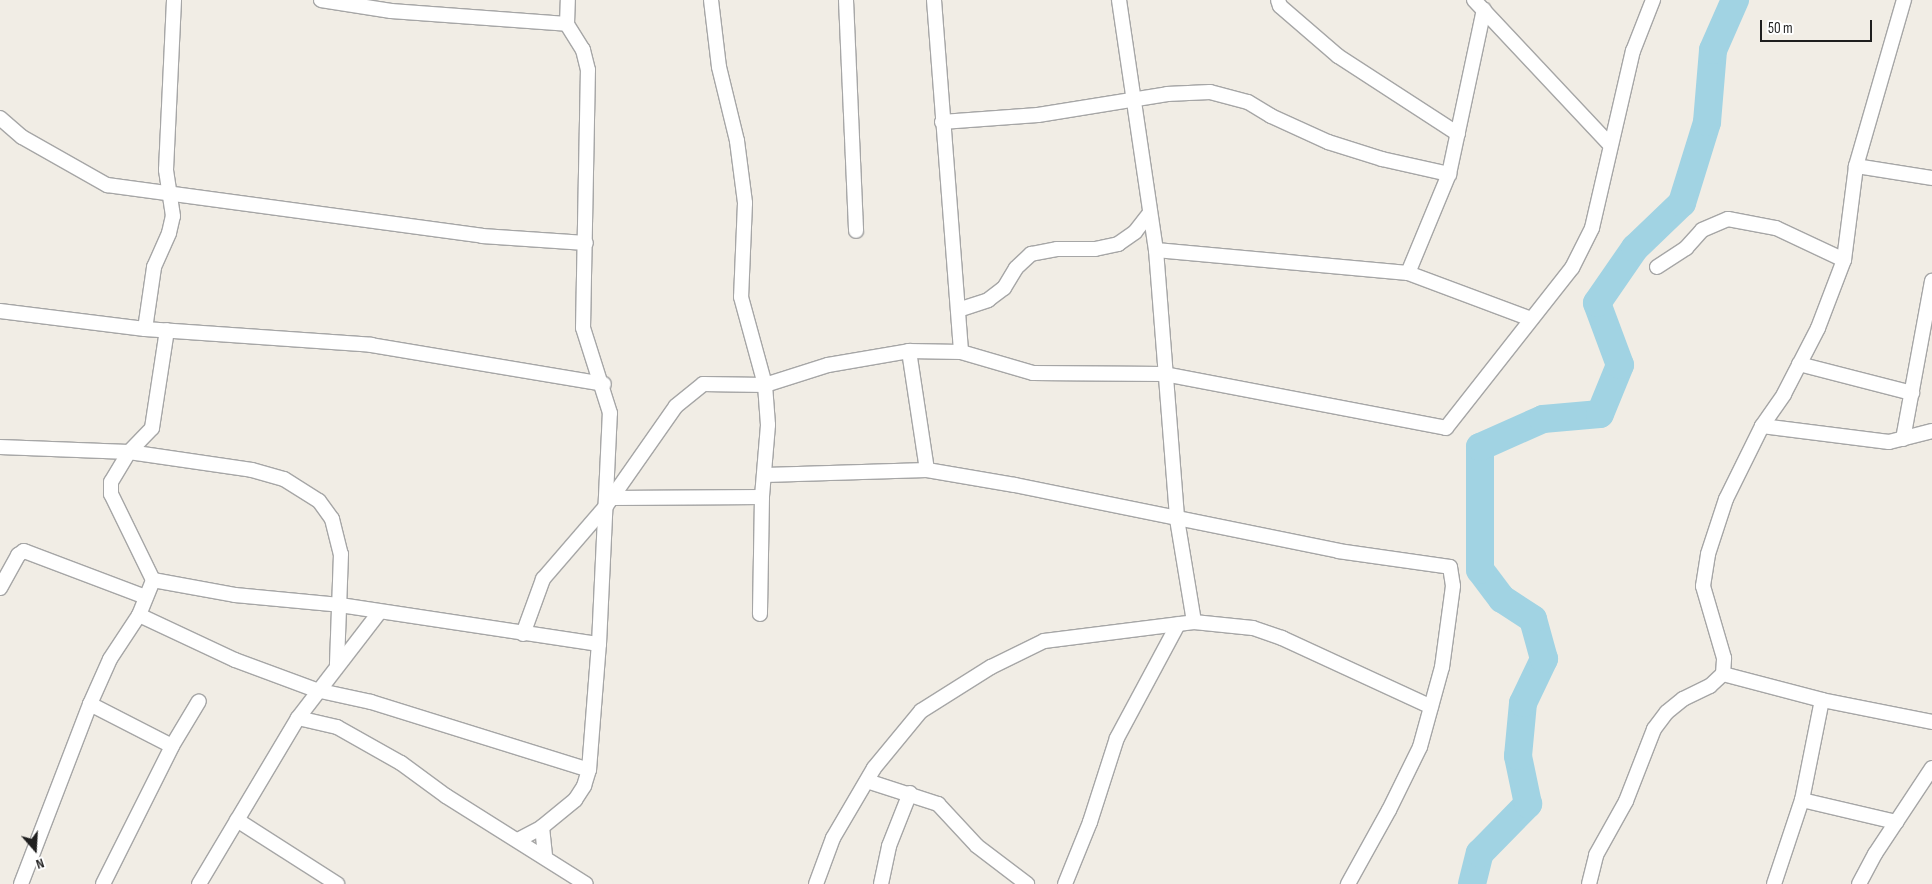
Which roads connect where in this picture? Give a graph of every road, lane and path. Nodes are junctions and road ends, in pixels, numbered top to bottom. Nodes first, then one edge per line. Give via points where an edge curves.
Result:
1 (174, 0) edge
2 (322, 0) edge
3 (568, 0) edge
4 (711, 0) edge
5 (846, 0) edge
6 (934, 0) edge
7 (1119, 0) edge
8 (1278, 0) edge
9 (1653, 0) edge
10 (1904, 0) edge
11 (1479, 5) edge
12 (567, 24) junction
13 (1136, 101) junction
14 (0, 118) edge
15 (942, 122) junction
16 (1458, 134) junction
17 (1610, 145) junction
18 (1856, 166) junction
19 (1449, 174) junction
20 (1932, 178) edge
21 (168, 192) junction
22 (1150, 213) junction
23 (856, 231) dead end
24 (586, 243) junction
25 (1156, 250) junction
26 (1844, 260) junction
27 (1657, 267) dead end
28 (1408, 273) junction
29 (1932, 281) edge
30 (958, 310) junction
31 (0, 311) edge
32 (1531, 319) junction
33 (145, 329) junction
34 (166, 330) junction
35 (908, 351) junction
36 (961, 352) junction
37 (1799, 364) junction
38 (1164, 374) junction
39 (604, 384) junction
40 (765, 385) junction
41 (1912, 393) junction
42 (1762, 426) junction
43 (1932, 431) edge
44 (1903, 439) junction
45 (0, 446) edge
46 (128, 452) junction
47 (927, 470) junction
48 (765, 475) junction
49 (762, 497) junction
50 (609, 502) junction
51 (1177, 519) junction
52 (152, 580) junction
53 (0, 588) edge
54 (146, 597) junction
55 (340, 605) junction
56 (379, 613) junction
57 (760, 614) dead end
58 (139, 615) junction
59 (1194, 622) junction
60 (1178, 624) junction
61 (523, 634) junction
62 (600, 644) junction
63 (337, 666) junction
64 (1722, 674) junction
65 (316, 690) junction
66 (199, 700) dead end
67 (1822, 700) junction
68 (90, 704) junction
69 (1431, 707) junction
70 (298, 718) junction
71 (1932, 722) edge
72 (172, 746) junction
73 (1932, 768) edge
74 (589, 770) junction
75 (867, 781) junction
76 (910, 792) junction
77 (1802, 800) junction
78 (237, 820) junction
79 (1896, 822) junction
80 (542, 827) junction
81 (518, 840) junction
82 (546, 857) junction
83 (20, 884) edge
84 (104, 884) edge
85 (199, 884) edge
86 (337, 884) edge
87 (586, 884) edge
88 (816, 884) edge
89 (881, 884) edge
90 (1027, 884) edge
91 (1065, 884) edge
92 (1348, 884) edge
93 (1589, 884) edge
94 (1774, 884) edge
95 (1859, 884) edge

1 - 21 street
2 - 12 street via 391,11
3 - 12 street
4 - 40 street via 719,67 737,142 745,203 741,296
5 - 23 street
6 - 15 street
7 - 13 street
8 - 16 street via 1280,6 1338,56
9 - 17 street via 1633,50
10 - 18 street
11 - 16 street
11 - 17 street
12 - 24 street via 584,50 588,70
13 - 15 street via 1038,115
13 - 19 street via 1167,94 1210,92 1248,102 1328,142
13 - 22 street
14 - 21 street via 22,137 70,161 91,179 107,185
15 - 30 street
16 - 19 street
17 - 32 street via 1592,228 1572,268
18 - 20 street
18 - 26 street
19 - 28 street
21 - 24 street via 482,236
21 - 33 street via 173,216 154,267
22 - 25 street
22 - 30 street via 1135,232 1118,244 1032,254 1016,268 999,292 988,300
24 - 39 street via 583,328
25 - 28 street
25 - 38 street
26 - 27 street via 1776,228 1728,219 1702,230 1686,248
26 - 37 street via 1818,328
28 - 32 street
29 - 41 street
30 - 36 street
31 - 33 street
32 - 38 street via 1446,428
33 - 34 street
34 - 39 street via 371,345
34 - 46 street via 152,428
35 - 36 street
35 - 40 street via 828,365
35 - 47 street
36 - 38 street via 1033,373
37 - 41 street
37 - 42 street
38 - 51 street
39 - 50 street via 610,413
40 - 48 street via 768,425
40 - 50 street via 716,382 693,390 667,418
41 - 44 street
42 - 44 street via 1889,442
42 - 64 street via 1726,499 1704,575 1703,586 1724,658
43 - 44 street
45 - 46 street
46 - 52 street via 111,482 111,494
46 - 55 street via 284,478 319,501 332,519 341,554
47 - 48 street
47 - 51 street
48 - 49 street
49 - 50 street
49 - 57 street
50 - 61 street via 543,578
50 - 62 street
51 - 59 street
51 - 69 street via 1338,551 1450,567 1453,586 1442,667
52 - 54 street
52 - 55 street via 235,595
53 - 54 street via 18,555 24,551
54 - 58 street
55 - 56 street
55 - 63 street
56 - 61 street
56 - 63 street
58 - 65 street via 235,660
58 - 68 street via 110,659
59 - 60 street
59 - 69 street via 1253,628 1282,638
60 - 75 street via 1062,636 1019,652 921,711
60 - 91 street via 1117,738 1090,822
61 - 62 street
62 - 74 street
63 - 65 street
64 - 67 street
64 - 93 street via 1710,686 1683,698 1654,729 1626,801 1596,855
65 - 70 street
65 - 74 street via 371,702
66 - 72 street
67 - 71 street
67 - 77 street
68 - 72 street
68 - 83 street
69 - 92 street via 1420,747 1386,818
70 - 78 street
70 - 81 street via 338,728 351,735 401,763 446,796
72 - 84 street
73 - 79 street
74 - 80 street via 575,800
75 - 76 street
75 - 88 street via 833,838
76 - 89 street via 889,846
76 - 90 street via 938,804 977,846
77 - 79 street
77 - 94 street
78 - 85 street
78 - 86 street
79 - 95 street
80 - 81 street
80 - 82 street
81 - 82 street
82 - 87 street

